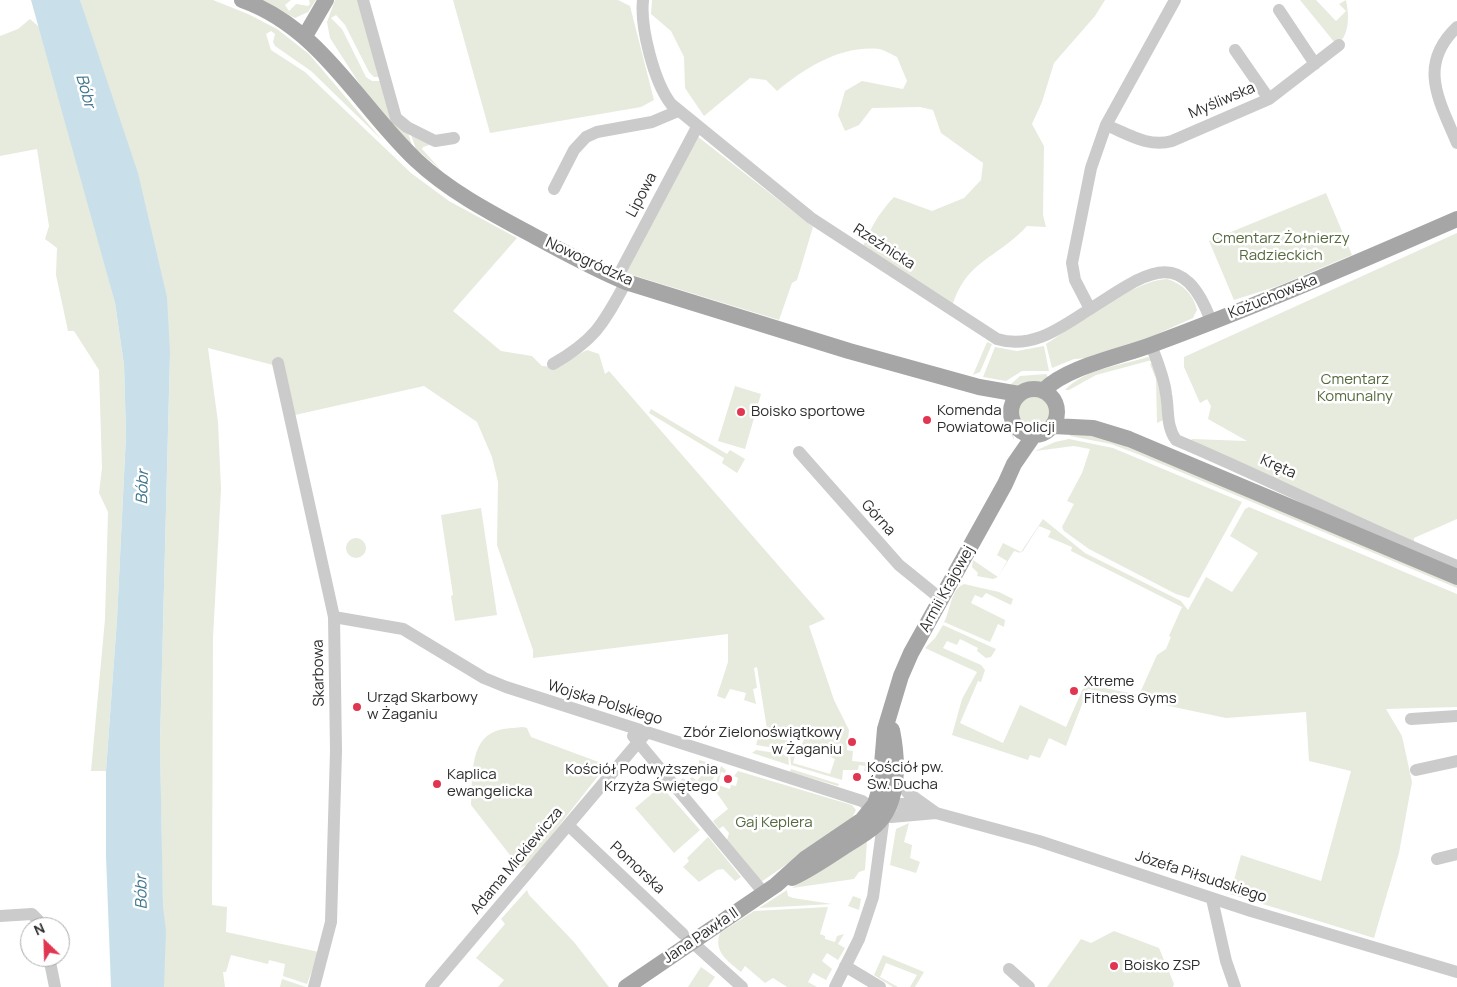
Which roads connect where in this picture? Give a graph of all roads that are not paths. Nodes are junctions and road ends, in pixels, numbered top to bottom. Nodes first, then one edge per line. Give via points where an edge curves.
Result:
1 (242, 0) edge
2 (326, 0) edge
3 (362, 0) edge
4 (643, 0) edge
5 (1175, 0) edge
6 (1278, 10) dead end
7 (1457, 28) edge
8 (305, 36) junction
9 (1339, 45) dead end
10 (1235, 50) dead end
11 (1315, 64) junction
12 (1269, 99) junction
13 (678, 111) junction
14 (1106, 125) junction
15 (696, 127) junction
16 (454, 138) dead end
17 (1457, 143) edge
18 (554, 189) dead end
19 (1457, 219) edge
20 (621, 280) junction
21 (1090, 309) junction
22 (1210, 322) junction
23 (1151, 345) junction
24 (278, 363) dead end
25 (553, 364) dead end
26 (979, 387) junction
27 (1019, 394) junction
28 (1052, 408) junction
29 (1014, 420) junction
30 (1034, 435) junction
31 (798, 452) dead end
32 (1014, 464) junction
33 (1457, 566) edge
34 (1457, 577) edge
35 (941, 599) junction
36 (334, 617) junction
37 (1457, 716) edge
38 (890, 718) junction
39 (1411, 719) dead end
40 (642, 738) junction
41 (1457, 761) edge
42 (1416, 770) dead end
43 (896, 779) junction
44 (920, 803) junction
45 (882, 809) junction
46 (936, 812) junction
47 (568, 825) junction
48 (1457, 854) edge
49 (1437, 859) dead end
50 (770, 889) junction
51 (1212, 899) junction
52 (0, 916) edge
53 (35, 917) edge
54 (688, 938) junction
55 (845, 966) junction
56 (50, 967) edge
57 (1010, 969) dead end
58 (1457, 972) edge
59 (55, 987) edge
60 (314, 987) edge
61 (431, 987) edge
62 (626, 987) edge
63 (742, 987) edge
64 (835, 987) edge
65 (880, 987) edge
66 (1029, 987) edge
67 (1235, 987) edge

1 - 8 main road, Nowogródzka via 268,11
2 - 8 main road
3 - 16 street via 396,118 435,141
4 - 13 street, Rzeźnicka via 644,24 656,74 666,98
5 - 14 street
6 - 11 street
7 - 17 street via 1443,43 1435,61 1433,77
8 - 20 main road, Nowogródzka via 335,65 390,133 442,182 509,223
9 - 11 street, Myśliwska
10 - 12 street
11 - 12 street, Myśliwska
12 - 14 street, Myśliwska via 1160,145
13 - 15 street, Rzeźnicka
13 - 18 street via 652,122 586,137 574,150
14 - 21 street via 1091,168 1072,263 1075,280
15 - 20 street, Lipowa
15 - 21 street, Rzeźnicka via 811,218 997,339 1030,342
19 - 22 main road, Kożuchowska via 1308,284
20 - 25 street, Lipowa via 608,316 594,335
20 - 26 main road, Nowogródzka via 849,351
21 - 22 street, Rzeźnicka via 1139,279 1166,272 1188,280 1198,291
22 - 23 main road, Kożuchowska
23 - 28 main road, Kożuchowska via 1085,368 1061,389
23 - 33 street, Kręta via 1162,372 1168,422 1176,440
24 - 36 street, Skarbowa
26 - 27 main road, Nowogródzka
26 - 29 main road, Nowogródzka via 1001,401
27 - 28 main road via 1031,389
27 - 29 main road via 1013,403
28 - 30 main road via 1045,433
28 - 34 main road via 1093,428 1157,450
29 - 30 main road via 1022,432
29 - 32 main road, Armii Krajowej via 1018,434
30 - 32 main road, Armii Krajowej
31 - 35 street, Górna via 899,565
32 - 35 main road, Armii Krajowej
35 - 38 main road, Armii Krajowej via 904,668
36 - 40 street, Wojska Polskiego via 403,629 491,682 625,727
36 - 60 street, Skarbowa via 336,751 331,922
37 - 39 street
38 - 43 main road, Armii Krajowej
38 - 45 main road, Armii Krajowej via 884,729 878,796
40 - 45 street, Wojska Polskiego
40 - 47 street, Adama Mickiewicza
40 - 50 street
41 - 42 street
43 - 44 street, Józefa Piłsudskiego
43 - 45 main road, Armii Krajowej
44 - 45 street
44 - 46 street, Józefa Piłsudskiego
45 - 46 street, Józefa Piłsudskiego via 892,818
45 - 50 main road, Jana Pawła II via 806,858
45 - 55 street via 876,885 865,924
46 - 51 street, Józefa Piłsudskiego via 1040,841
47 - 54 street, Pomorska
47 - 61 street, Adama Mickiewicza
48 - 49 street
50 - 54 main road, Jana Pawła II
51 - 58 street, Józefa Piłsudskiego
51 - 67 street
52 - 53 street via 32,914
54 - 62 main road, Jana Pawła II
54 - 63 street, Pomorska
55 - 64 street
55 - 65 street
56 - 59 street
57 - 66 street

